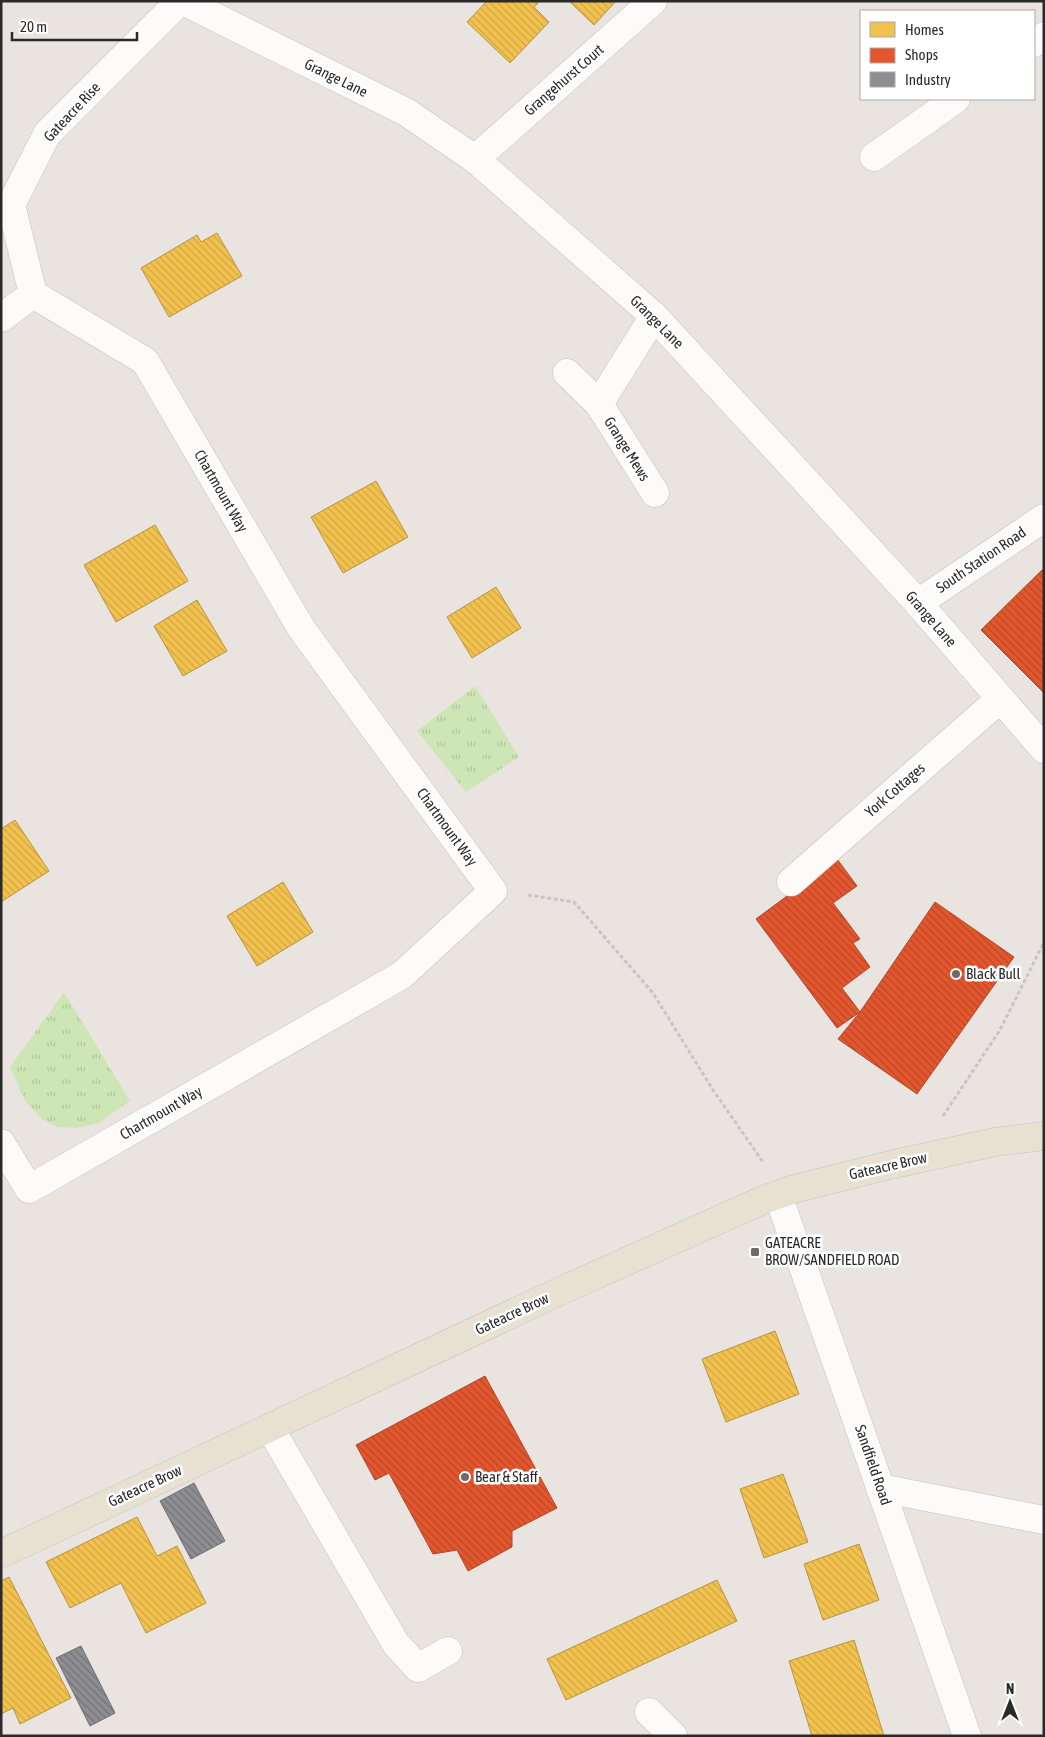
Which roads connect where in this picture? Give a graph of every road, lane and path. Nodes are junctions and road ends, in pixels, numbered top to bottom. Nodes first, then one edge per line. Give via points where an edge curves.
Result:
1 (181, 1) edge
2 (653, 1) edge
3 (955, 100) edge
4 (874, 157) dead end
5 (475, 159) junction
6 (33, 294) junction
7 (654, 316) junction
8 (1, 318) edge
9 (567, 373) dead end
10 (598, 404) junction
11 (655, 493) dead end
12 (1044, 518) edge
13 (918, 603) junction
14 (1000, 699) junction
15 (1044, 749) edge
16 (791, 882) dead end
17 (493, 891) junction
18 (1044, 942) edge
19 (942, 1118) dead end
20 (1044, 1136) edge
21 (1, 1143) edge
22 (764, 1163) dead end
23 (778, 1195) junction
24 (270, 1428) junction
25 (880, 1488) junction
26 (1044, 1520) edge
27 (1, 1554) edge
28 (448, 1651) dead end
29 (649, 1712) dead end
30 (673, 1736) edge
31 (966, 1736) edge

1 - 5 street, Grange Lane via 406,112
1 - 6 street, Gateacre Rise via 47,134 11,205
2 - 5 street, Grangehurst Court
3 - 4 street
5 - 7 street, Grange Lane
6 - 8 street
6 - 17 street, Chartmount Way via 145,360 301,628
7 - 10 street, Grange Mews
7 - 13 street, Grange Lane
9 - 10 street, Grange Mews
10 - 11 street, Grange Mews
12 - 13 street, South Station Road
13 - 14 street, Grange Lane
14 - 15 street, Grange Lane
14 - 16 street, York Cottages
17 - 21 street, Chartmount Way via 402,975 29,1189
17 - 22 path via 574,902 653,993 713,1090
18 - 19 path via 1000,1030
20 - 23 main road, Gateacre Brow via 995,1142 894,1164
23 - 24 main road, Gateacre Brow via 556,1293
23 - 25 street, Sandfield Road
24 - 27 main road, Gateacre Brow
24 - 28 street via 396,1644 418,1668
25 - 26 street
25 - 31 street, Sandfield Road
29 - 30 street

